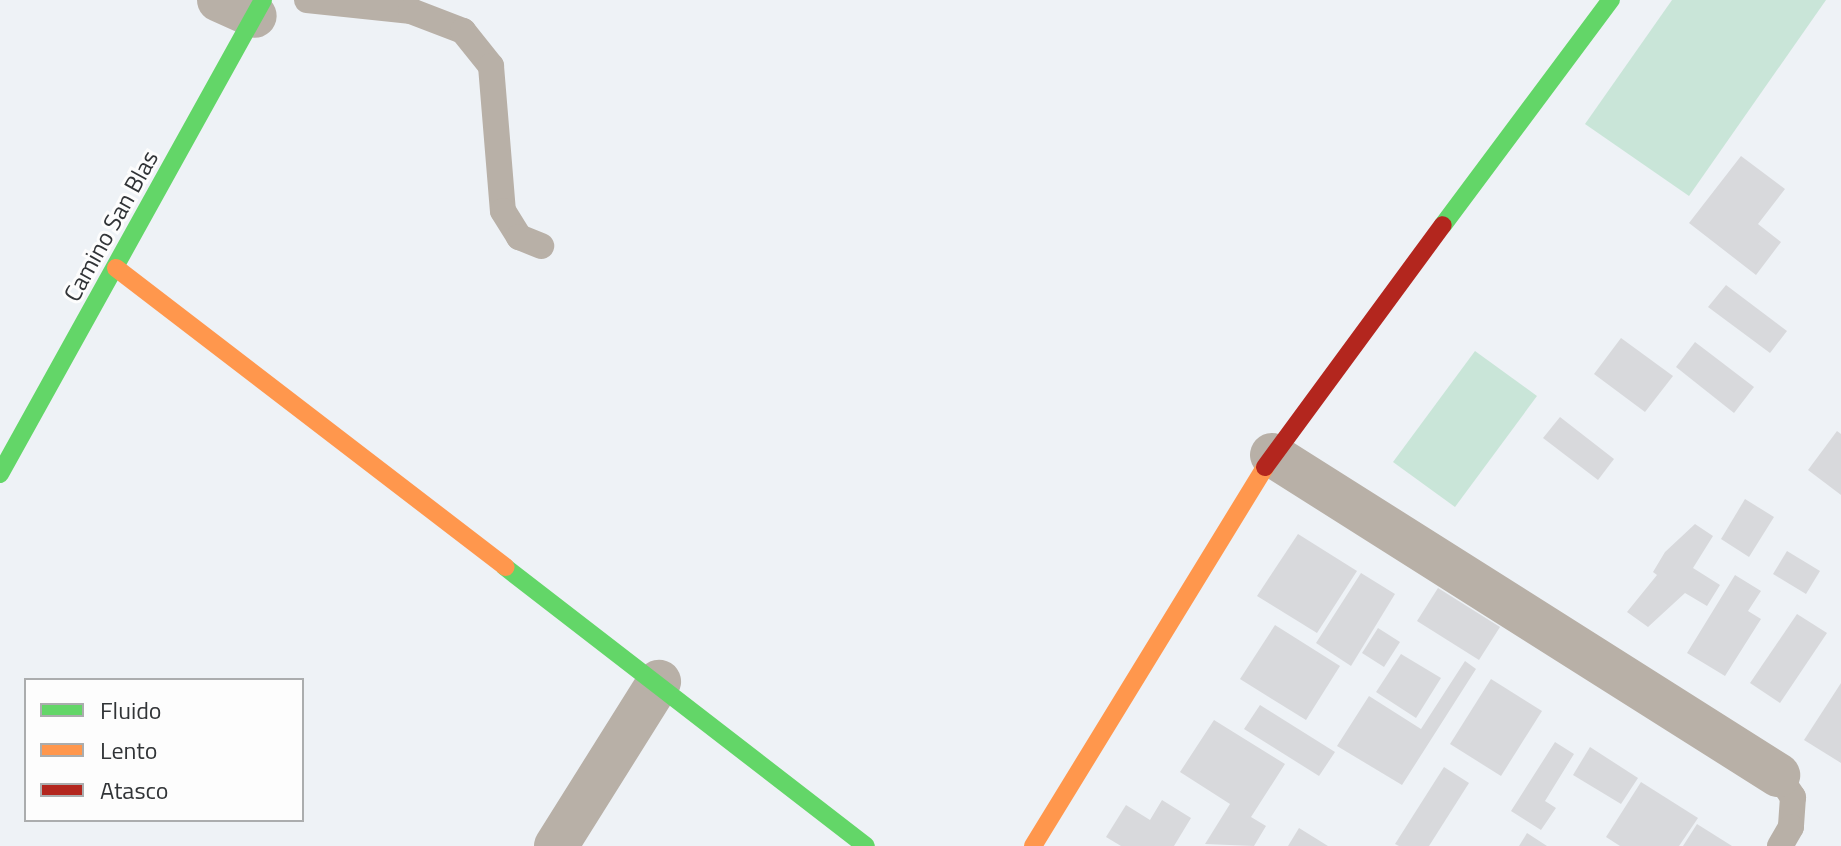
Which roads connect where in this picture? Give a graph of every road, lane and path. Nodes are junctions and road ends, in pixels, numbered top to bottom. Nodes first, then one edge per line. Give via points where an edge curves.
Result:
1 (307, 0) edge
2 (1611, 0) edge
3 (246, 5) edge
4 (541, 246) dead end
5 (116, 268) junction
6 (1272, 455) junction
7 (0, 474) edge
8 (659, 682) junction
9 (1778, 775) joint
10 (556, 846) edge
11 (866, 846) edge
12 (1033, 846) edge
13 (1780, 846) edge

1 - 4 lane via 411,11 463,31 491,66 503,211 519,237
2 - 6 street
3 - 5 street, Camino San Blas
5 - 7 street, Camino San Blas
5 - 8 street
6 - 9 street
6 - 12 street
8 - 10 street
8 - 11 street
9 - 13 lane via 1793,797 1791,827

